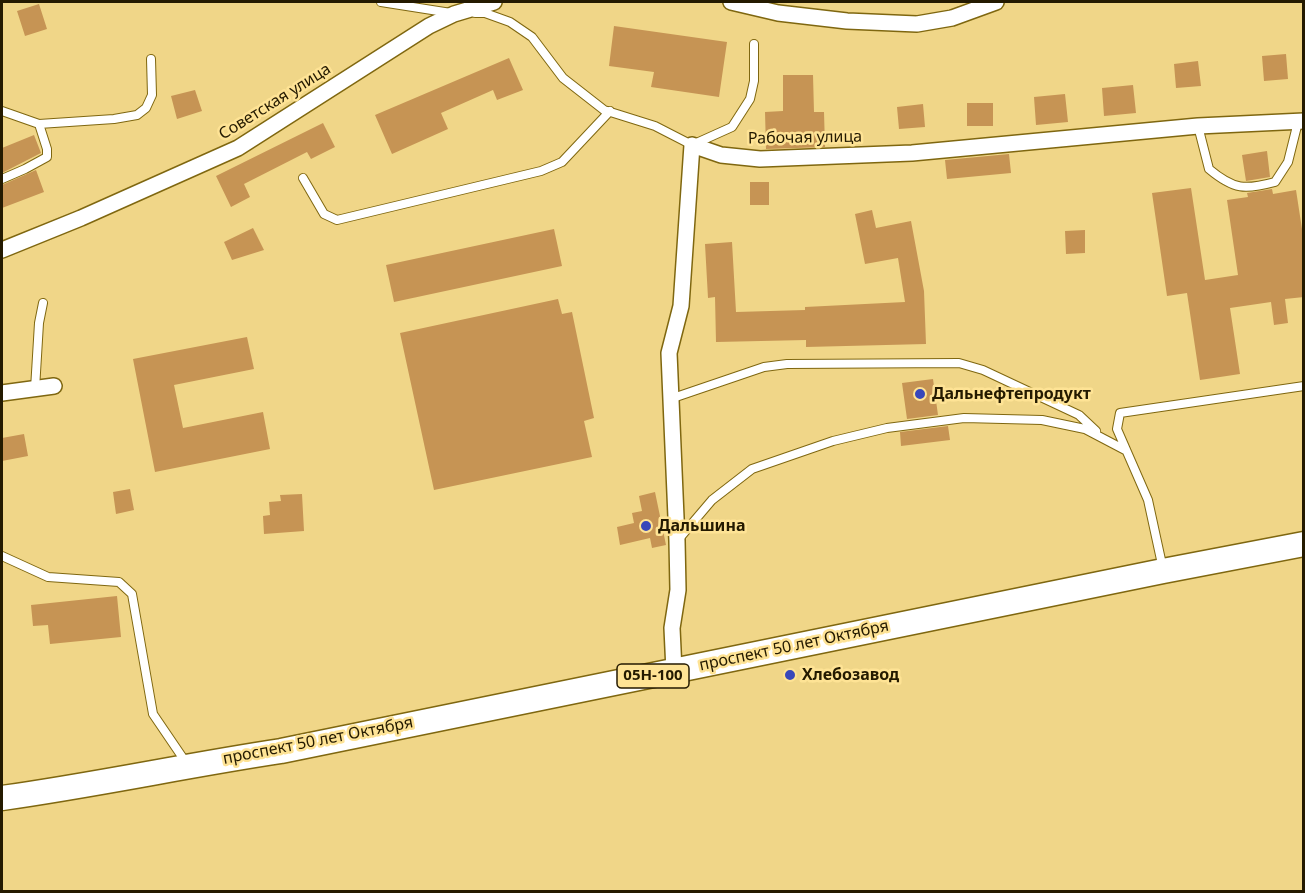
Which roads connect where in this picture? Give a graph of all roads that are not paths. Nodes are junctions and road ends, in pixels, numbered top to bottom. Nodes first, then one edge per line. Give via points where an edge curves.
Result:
1 (381, 2) edge
2 (494, 2) edge
3 (730, 2) edge
4 (996, 2) edge
5 (454, 14) junction
6 (754, 44) dead end
7 (151, 59) dead end
8 (2, 111) edge
9 (610, 111) junction
10 (1301, 122) edge
11 (39, 124) junction
12 (1198, 126) junction
13 (692, 146) junction
14 (2, 178) edge
15 (303, 178) dead end
16 (2, 250) edge
17 (43, 303) dead end
18 (54, 386) dead end
19 (1304, 386) edge
20 (35, 389) junction
21 (2, 393) edge
22 (670, 399) junction
23 (1103, 438) junction
24 (1125, 450) junction
25 (678, 542) junction
26 (1304, 544) edge
27 (2, 556) edge
28 (1163, 570) junction
29 (674, 671) junction
30 (188, 765) junction
31 (2, 798) edge

1 - 5 lane
2 - 5 street, Советская улица
3 - 4 street via 778,13 917,24 952,18
5 - 9 lane via 485,13 510,22 532,37 563,78
5 - 16 street, Советская улица via 238,148
6 - 13 lane via 750,99 732,127
7 - 11 lane via 152,95 137,115
8 - 11 lane
9 - 13 lane via 655,126
9 - 15 lane via 562,162 541,171 337,220 324,214
10 - 12 street, Рабочая улица
10 - 12 lane via 1288,162 1275,182 1251,188 1231,184 1209,169
11 - 14 lane via 47,158
12 - 13 street, Рабочая улица via 912,153 783,159 721,155
13 - 22 street via 681,306 669,353
17 - 20 lane
18 - 20 street
19 - 24 lane via 1120,413 1117,429
20 - 21 street
22 - 23 lane via 764,367 959,363 983,370 1079,415
22 - 25 street
23 - 24 lane
23 - 25 lane via 1085,429 1042,420 964,418 887,428 833,441 752,469 712,500
24 - 28 lane via 1148,500
25 - 29 street via 678,590 672,628
26 - 28 main road, проспект 50 лет Октября / 05Н-100
27 - 30 lane via 48,577 119,582 132,594 153,714
28 - 29 main road, проспект 50 лет Октября / 05Н-100
29 - 30 main road, проспект 50 лет Октября / 05Н-100 via 281,751
30 - 31 main road, проспект 50 лет Октября / 05Н-100

